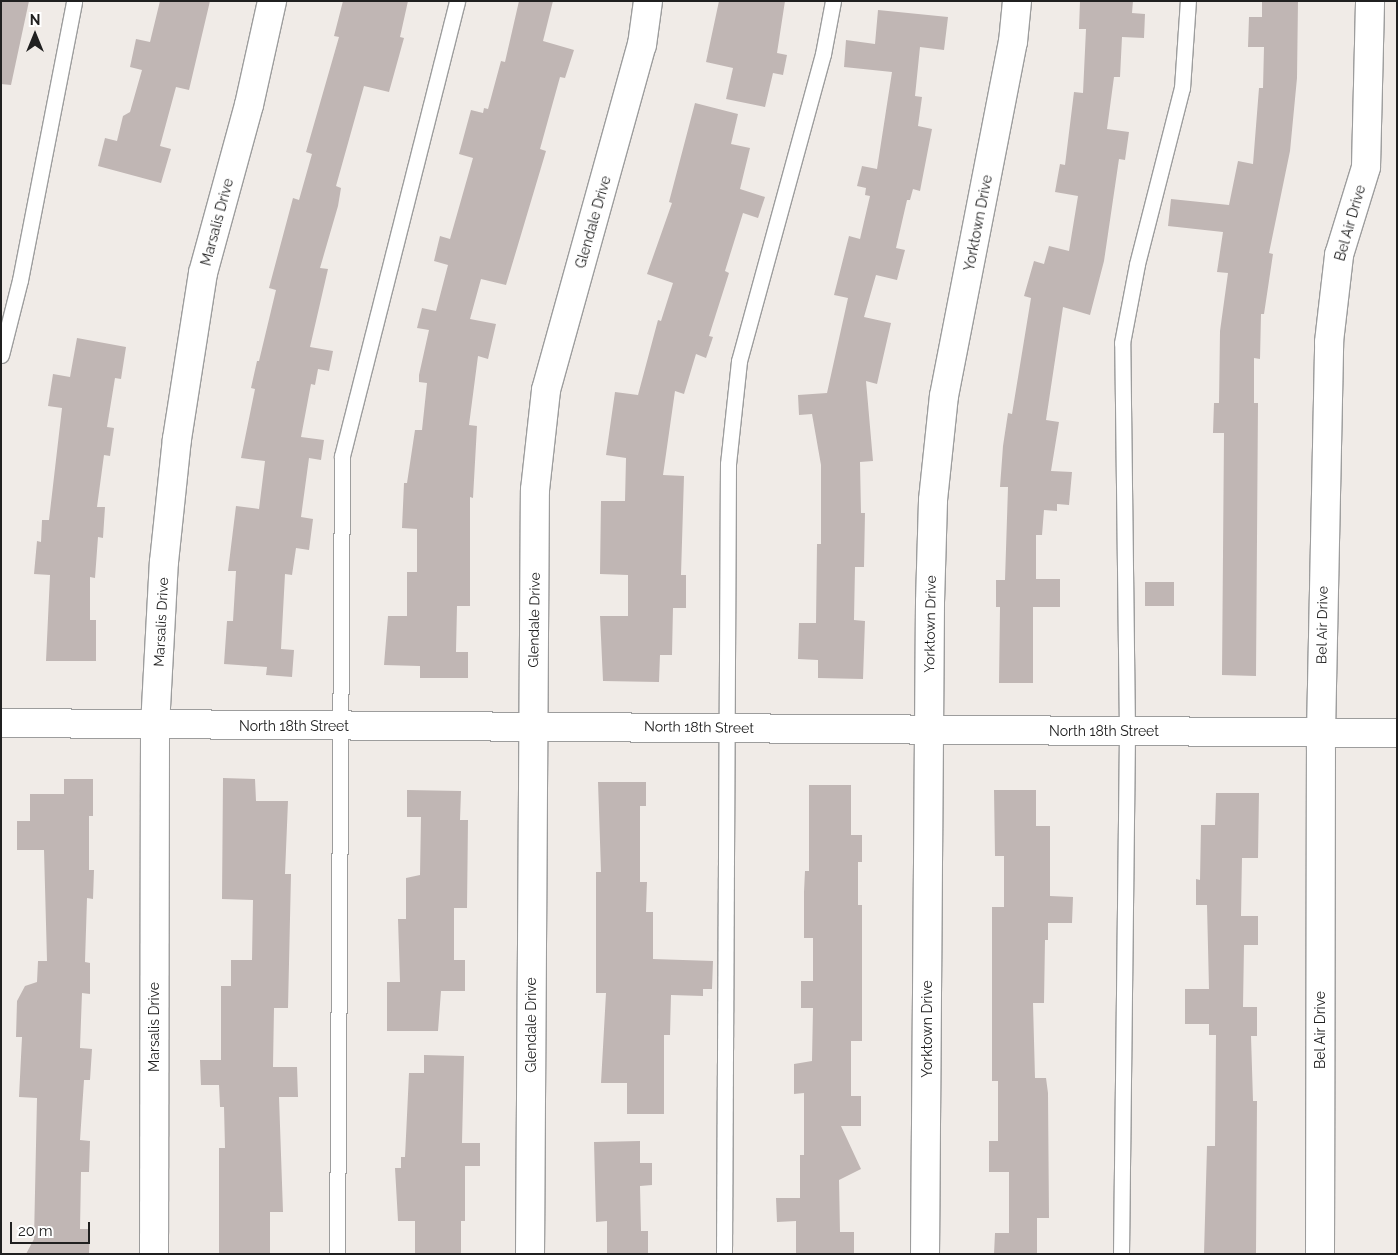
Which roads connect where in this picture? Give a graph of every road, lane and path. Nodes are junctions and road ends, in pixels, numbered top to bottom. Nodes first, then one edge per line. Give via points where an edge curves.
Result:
1 (74, 1) edge
2 (272, 1) edge
3 (457, 1) edge
4 (648, 1) edge
5 (833, 1) edge
6 (1017, 1) edge
7 (1188, 1) edge
8 (1370, 1) edge
9 (1, 355) edge
10 (1, 723) edge
11 (155, 726) junction
12 (342, 726) junction
13 (533, 726) junction
14 (727, 728) junction
15 (929, 730) junction
16 (1127, 731) junction
17 (1321, 733) junction
18 (1397, 733) edge
19 (154, 1254) edge
20 (337, 1254) edge
21 (530, 1254) edge
22 (724, 1254) edge
23 (925, 1254) edge
24 (1121, 1254) edge
25 (1320, 1254) edge

1 - 9 lane via 20,280
2 - 11 street, Marsalis Drive via 249,105 203,273 177,439 164,562
3 - 12 lane via 342,456
4 - 13 street, Glendale Drive via 642,45 546,390 536,490
5 - 14 lane via 823,54 738,362 728,464
6 - 15 street, Yorktown Drive via 1013,42 944,396 933,500
7 - 16 lane via 1182,88 1137,264 1122,343
8 - 17 street, Bel Air Drive via 1366,167 1339,255 1329,342
10 - 11 street, North 18th Street
11 - 12 street, North 18th Street
11 - 19 street, Marsalis Drive
12 - 13 street, North 18th Street
12 - 20 lane
13 - 14 street, North 18th Street
13 - 21 street, Glendale Drive
14 - 15 street, North 18th Street
14 - 22 lane
15 - 16 street, North 18th Street
15 - 23 street, Yorktown Drive
16 - 17 street, North 18th Street
16 - 24 lane
17 - 18 street, North 18th Street
17 - 25 street, Bel Air Drive

